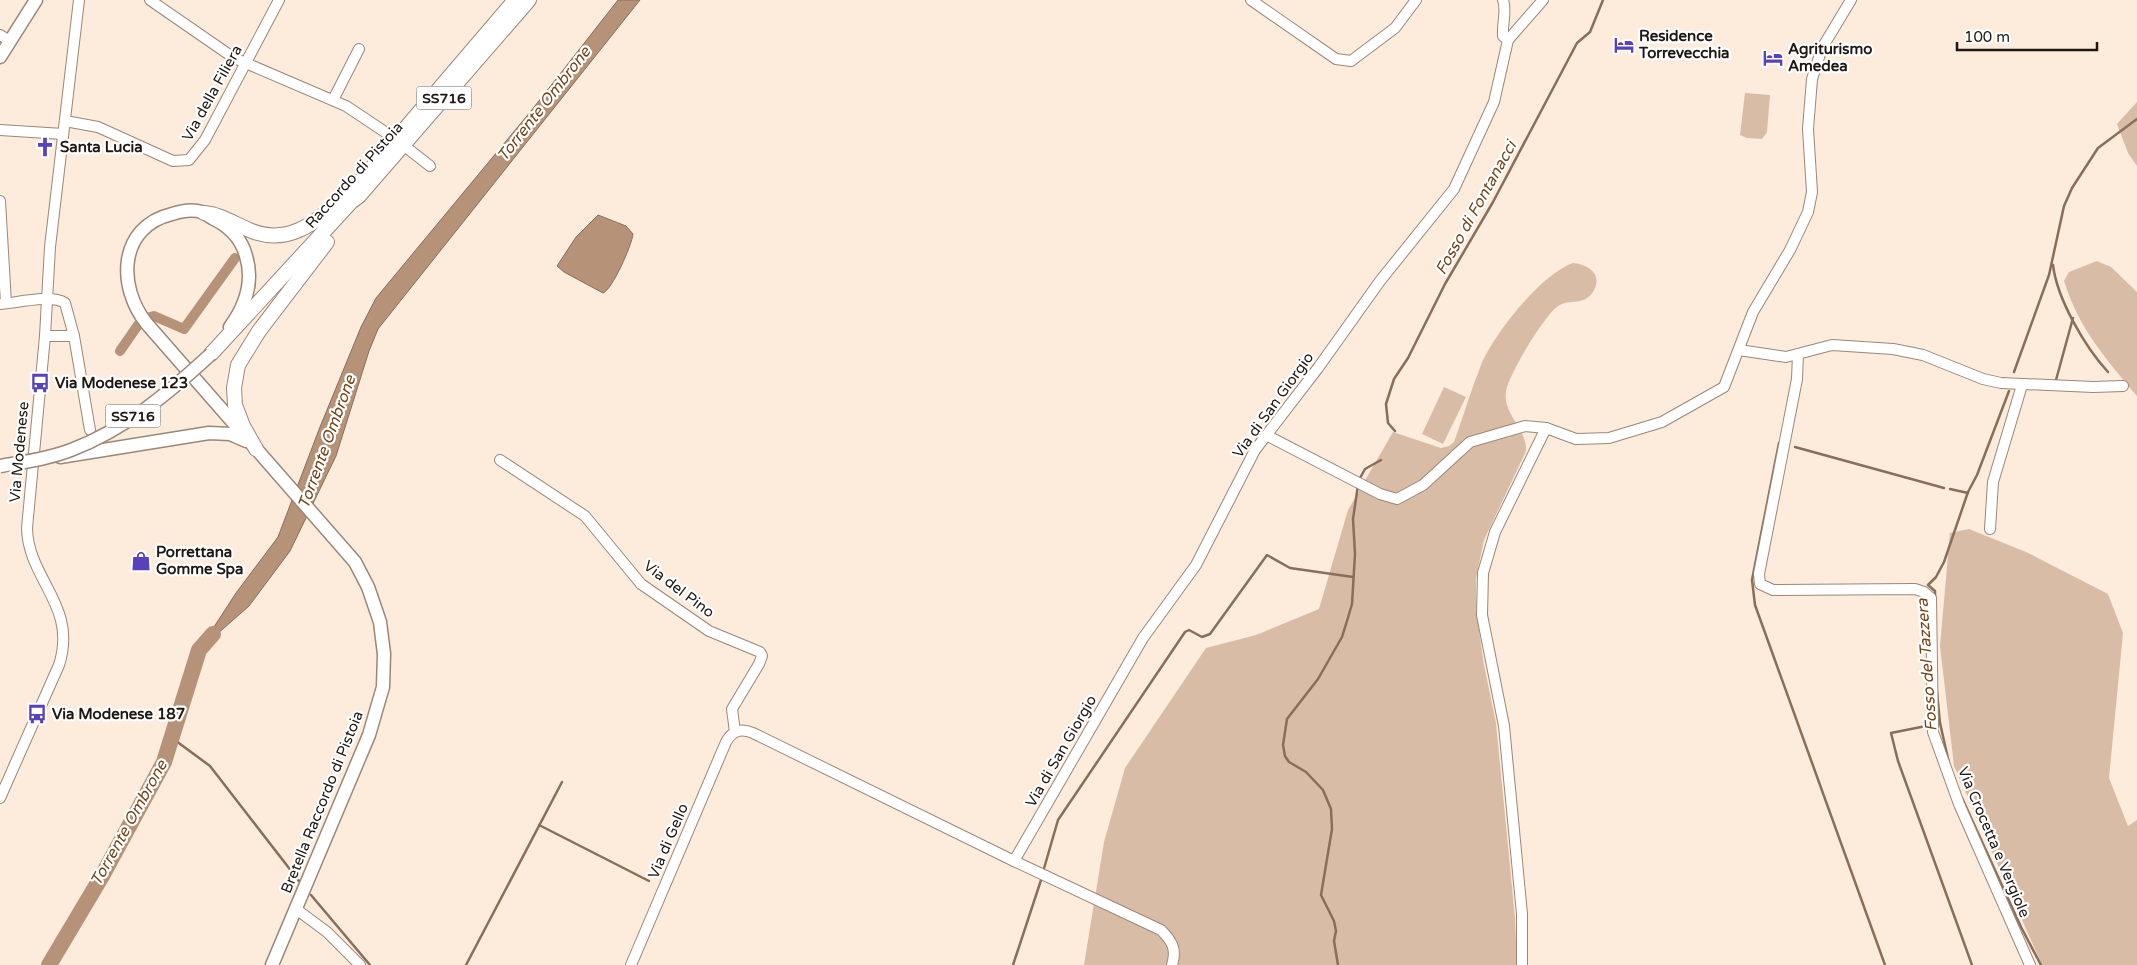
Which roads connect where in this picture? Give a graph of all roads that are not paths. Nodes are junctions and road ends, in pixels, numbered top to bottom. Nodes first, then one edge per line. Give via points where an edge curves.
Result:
1 (36, 0) edge
2 (79, 0) edge
3 (150, 0) edge
4 (279, 0) edge
5 (515, 0) edge
6 (529, 0) edge
7 (1251, 0) edge
8 (1416, 0) edge
9 (1503, 0) edge
10 (1543, 0) edge
11 (1851, 0) edge
12 (5, 38) edge
13 (1508, 40) junction
14 (359, 49) dead end
15 (0, 57) edge
16 (245, 64) junction
17 (333, 100) junction
18 (64, 121) junction
19 (0, 130) edge
20 (63, 134) junction
21 (391, 136) dead end
22 (408, 148) dead end
23 (430, 166) dead end
24 (352, 196) junction
25 (0, 201) edge
26 (204, 212) junction
27 (46, 299) junction
28 (3, 304) edge
29 (45, 336) junction
30 (74, 336) junction
31 (1739, 350) junction
32 (211, 354) junction
33 (1798, 354) junction
34 (2022, 385) junction
35 (2123, 386) dead end
36 (1546, 428) junction
37 (90, 430) dead end
38 (1266, 435) junction
39 (256, 449) junction
40 (42, 458) junction
41 (500, 460) dead end
42 (0, 466) edge
43 (1990, 529) dead end
44 (735, 732) junction
45 (0, 798) edge
46 (1014, 861) junction
47 (296, 909) junction
48 (272, 965) edge
49 (360, 965) edge
50 (632, 965) edge
51 (1172, 965) edge
52 (1522, 965) edge
53 (2030, 965) edge

1 - 12 main road
2 - 18 street, Via Modenese
3 - 16 street via 209,43
4 - 16 street, Via della Filiera
5 - 24 highway, Raccordo di Pistoia / SS716
6 - 24 highway, Raccordo di Pistoia / SS716
7 - 8 street via 1336,59 1351,61 1395,28
9 - 13 street via 1506,9 1502,30
10 - 13 street, Via di San Giorgio
11 - 31 street via 1822,48 1812,79 1808,129 1812,192 1808,212 1790,250 1753,312
12 - 15 main road
13 - 38 street, Via di San Giorgio via 1494,102 1454,189 1380,281
14 - 17 street
16 - 17 street
16 - 18 street, Via della Filiera via 201,147 184,161 169,160 94,126
17 - 21 street
18 - 20 street, Via Modenese
19 - 20 street
20 - 27 street, Via Modenese
22 - 23 street
24 - 26 highway via 308,227 281,236 256,233
24 - 32 highway, Raccordo di Pistoia / SS716
24 - 39 highway via 238,365 234,388 236,406
25 - 28 street
26 - 32 main road via 234,232 242,244 249,269 245,302
26 - 39 main road, Bretella Raccordo di Pistoia via 170,214 144,230 128,257 129,294 139,314
27 - 28 street
27 - 29 street, Via Modenese
27 - 30 street via 65,302
29 - 30 street
29 - 45 street, Via Modenese via 27,533 29,546 60,616 65,644 59,665
30 - 37 street
31 - 33 street via 1777,356
31 - 36 street via 1724,387 1662,422 1630,433 1592,440 1570,437
32 - 40 main road, Raccordo di Pistoia / SS716, bridge via 156,401 114,428 72,450
33 - 34 street via 1832,345 1901,350 1923,355 1992,382
33 - 53 street, Via Crocetta e Vergiole via 1797,378 1759,574 1760,584 1773,590 1915,589 1928,595 1932,609 1932,725 1960,804
34 - 35 street
34 - 43 street via 1995,475
36 - 38 street via 1525,426 1470,442 1423,485 1397,499 1380,494
36 - 52 street via 1495,532 1484,573 1482,614 1504,726 1522,914
38 - 46 street, Via di San Giorgio via 1250,458 1189,576 1143,638
39 - 40 main road, bridge via 239,437 216,432
39 - 47 main road, Bretella Raccordo di Pistoia via 355,562 375,604 383,638 383,687 369,735
40 - 42 main road, Raccordo di Pistoia / SS716, bridge
41 - 44 street, Via del Pino via 585,516 641,584 709,631 760,652 759,664 731,712
44 - 46 street via 753,733
44 - 50 street, Via di Gello via 726,742
46 - 51 street via 1161,930 1172,941 1176,954
47 - 48 main road, Bretella Raccordo di Pistoia
47 - 49 street via 327,932

